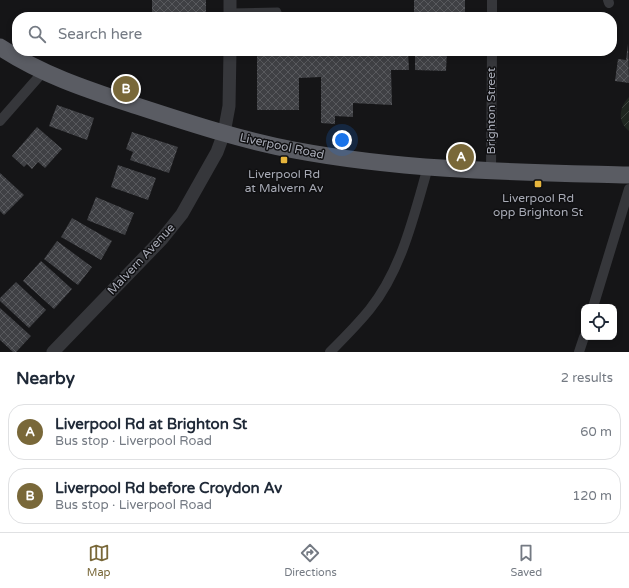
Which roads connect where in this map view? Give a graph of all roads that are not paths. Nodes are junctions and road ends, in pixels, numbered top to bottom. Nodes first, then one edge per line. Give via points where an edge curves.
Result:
1 (492, 0) edge
2 (230, 9) edge
3 (279, 12) edge
4 (492, 12) edge
5 (0, 47) edge
6 (12, 54) edge
7 (15, 56) edge
8 (230, 56) edge
9 (492, 56) edge
10 (43, 72) junction
11 (0, 121) edge
12 (224, 133) junction
13 (428, 167) junction
14 (491, 171) junction
15 (629, 175) edge
16 (629, 189) edge
17 (594, 304) edge
18 (583, 340) edge
19 (53, 352) edge
20 (330, 352) edge
21 (579, 352) edge

1 - 4 street
2 - 3 lane
5 - 6 highway, Liverpool Road
7 - 10 highway, Liverpool Road
8 - 12 street, Malvern Avenue via 229,106
9 - 14 street, Brighton Street
10 - 11 street
10 - 12 highway, Liverpool Road via 71,84
12 - 13 highway, Liverpool Road via 294,150
12 - 19 street, Malvern Avenue via 217,152 171,229
13 - 14 highway, Liverpool Road
13 - 20 street via 411,229 394,269 371,309
14 - 15 highway, Liverpool Road
16 - 17 street
18 - 21 street

